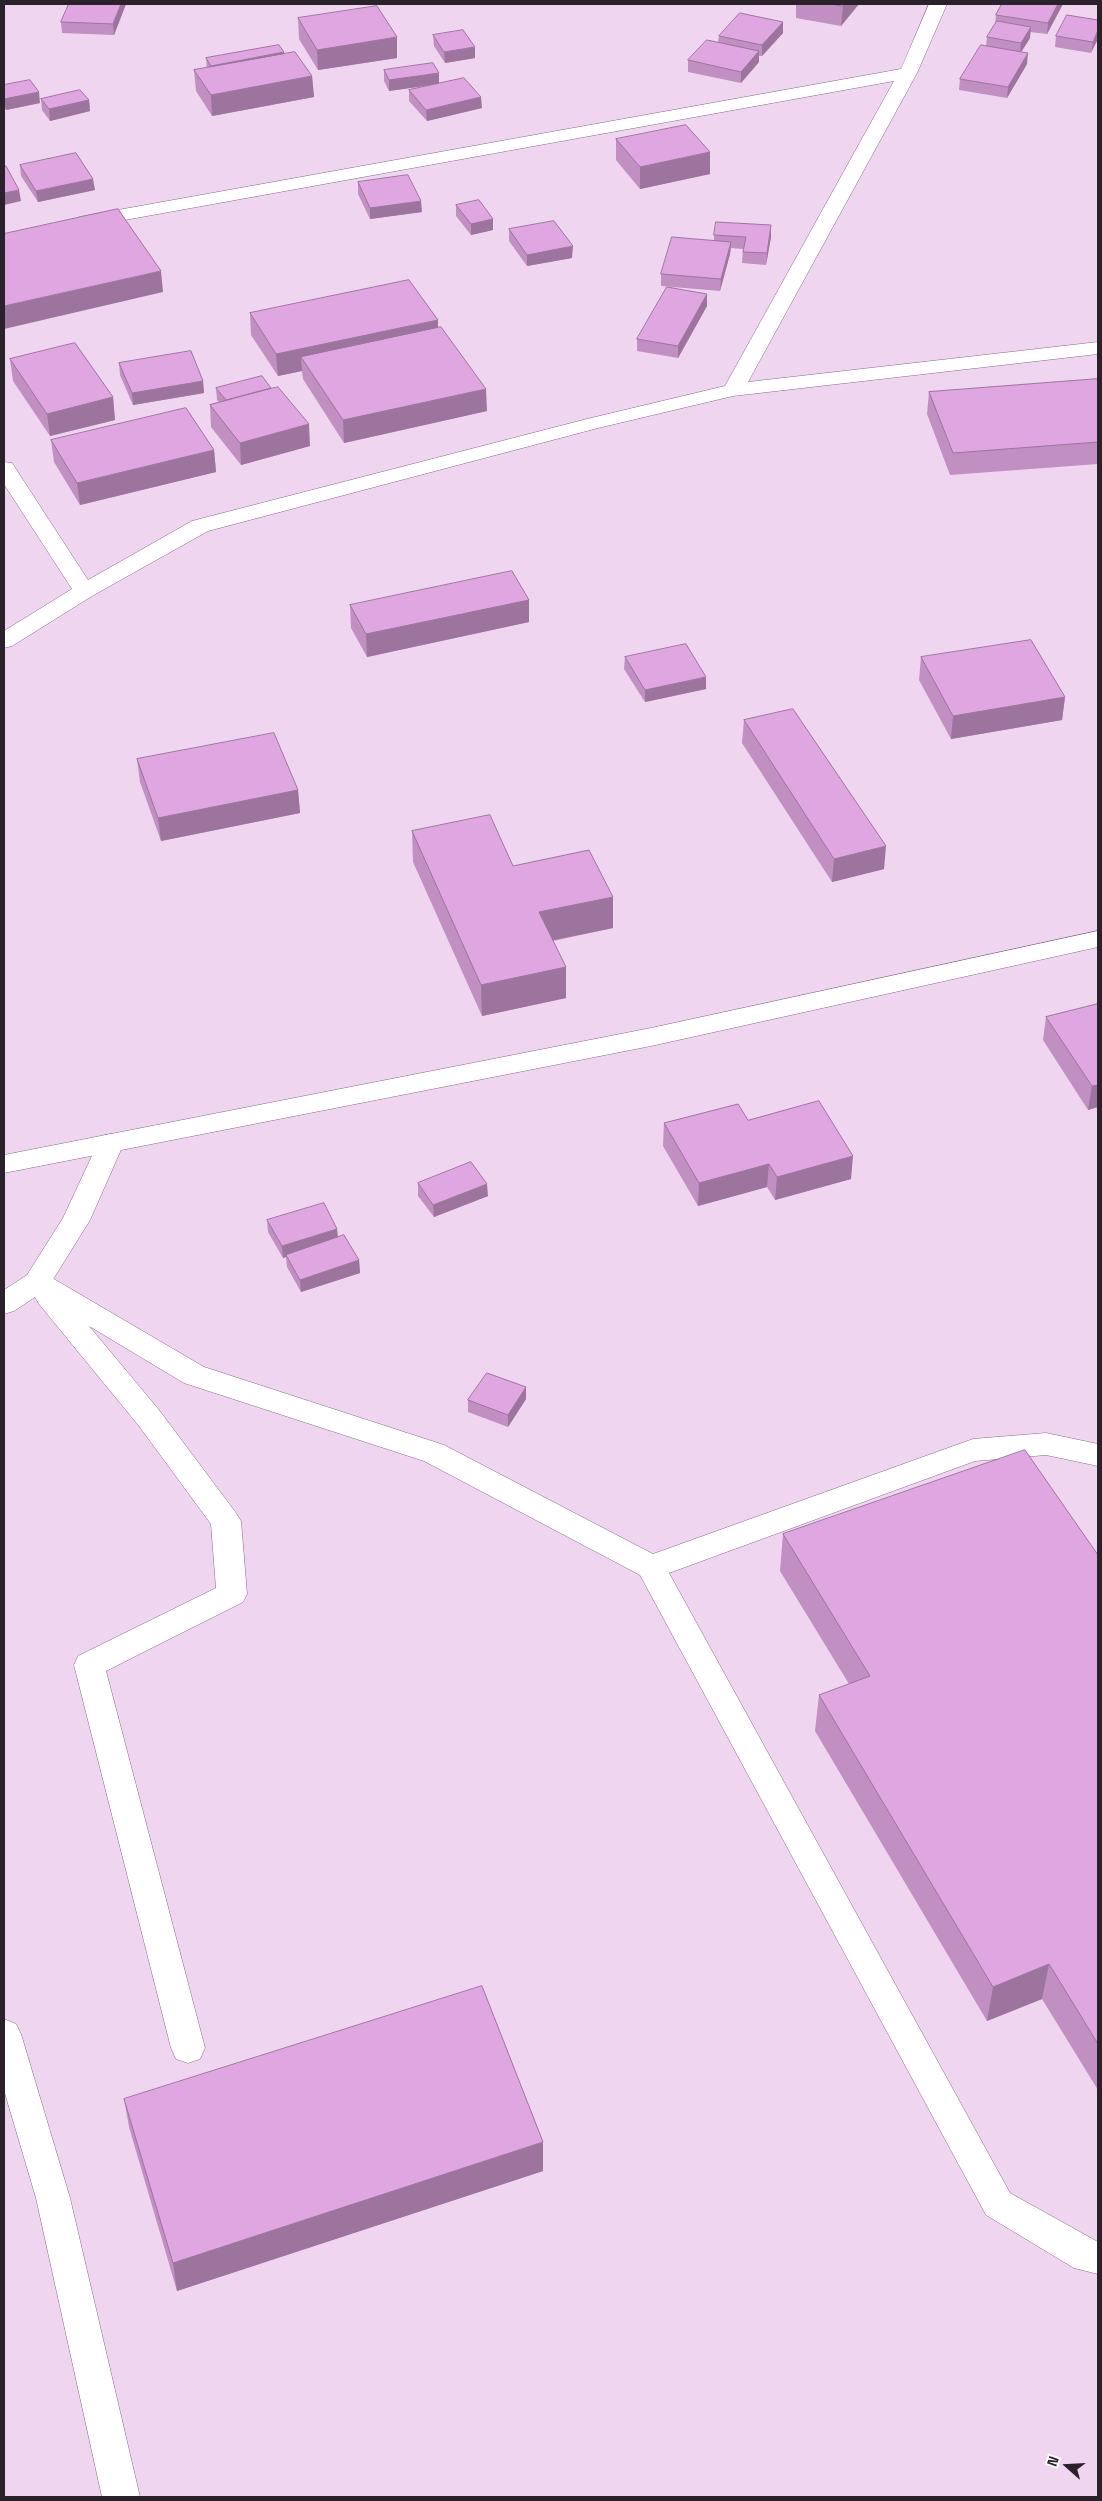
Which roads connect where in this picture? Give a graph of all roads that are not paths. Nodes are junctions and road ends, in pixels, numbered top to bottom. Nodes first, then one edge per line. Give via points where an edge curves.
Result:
1 (938, 4) edge
2 (908, 73) junction
3 (73, 224) edge
4 (1098, 348) edge
5 (733, 390) junction
6 (4, 468) edge
7 (84, 591) junction
8 (4, 640) edge
9 (1098, 939) edge
10 (111, 1143) junction
11 (4, 1164) edge
12 (37, 1282) junction
13 (4, 1304) edge
14 (1098, 1455) edge
15 (651, 1567) junction
16 (4, 2034) edge
17 (188, 2048) dead end
18 (1098, 2258) edge
19 (121, 2497) edge

1 - 2 street
2 - 3 street
2 - 5 street
4 - 5 street
5 - 7 street via 594,422 200,526
6 - 7 street
7 - 8 street
9 - 10 street via 650,1037
10 - 11 street
10 - 12 street via 76,1220
12 - 13 street
12 - 15 street via 194,1375 434,1453
12 - 17 street via 149,1418 226,1521 232,1594 89,1665
14 - 15 street via 1046,1444 973,1450
15 - 18 street via 998,2204 1086,2256
16 - 19 street via 52,2198

